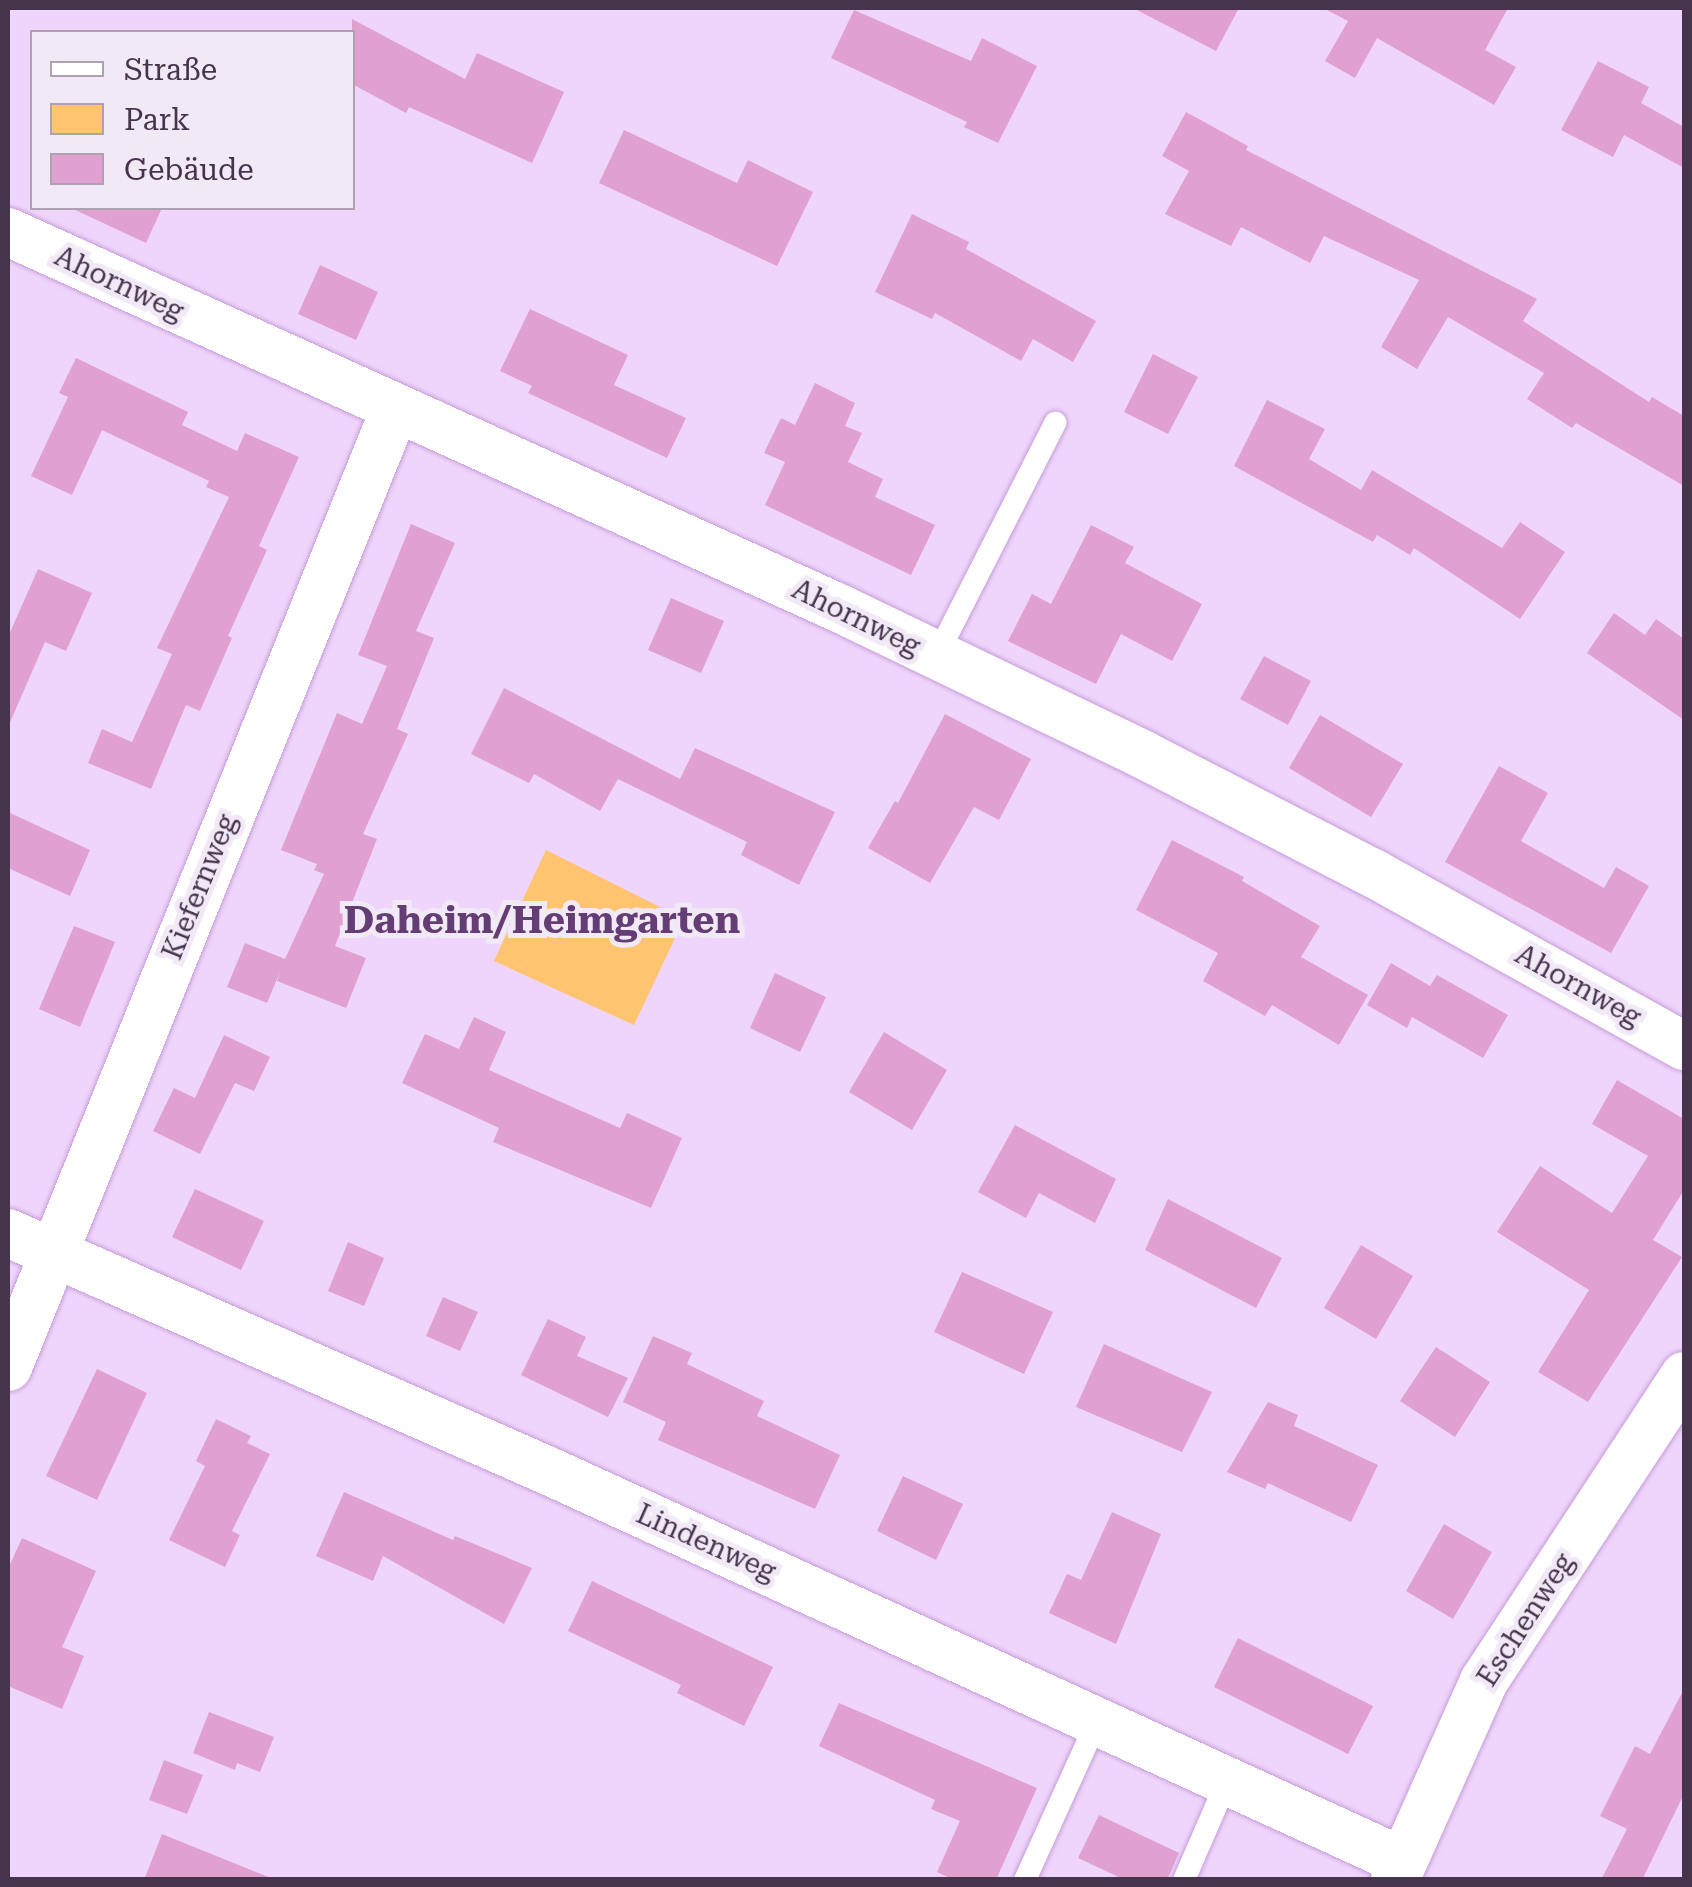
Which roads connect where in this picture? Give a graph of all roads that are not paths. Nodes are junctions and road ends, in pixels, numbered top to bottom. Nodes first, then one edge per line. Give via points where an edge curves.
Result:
1 (8, 232) edge
2 (395, 409) junction
3 (1055, 423) dead end
4 (936, 657) junction
5 (1684, 1046) edge
6 (8, 1233) edge
7 (52, 1253) junction
8 (8, 1367) edge
9 (1684, 1376) edge
10 (1098, 1719) junction
11 (1228, 1779) junction
12 (1398, 1870) edge
13 (1026, 1880) edge
14 (1184, 1880) edge

1 - 2 street, Ahornweg
2 - 4 street, Ahornweg
2 - 7 street, Kiefernweg
3 - 4 lane
4 - 5 street, Ahornweg via 1340,856
6 - 7 street, Lindenweg
7 - 8 street, Kiefernweg
7 - 10 street, Lindenweg
9 - 12 street, Eschenweg via 1484,1681
10 - 11 street, Lindenweg
10 - 13 lane
11 - 12 street, Lindenweg
11 - 14 lane

